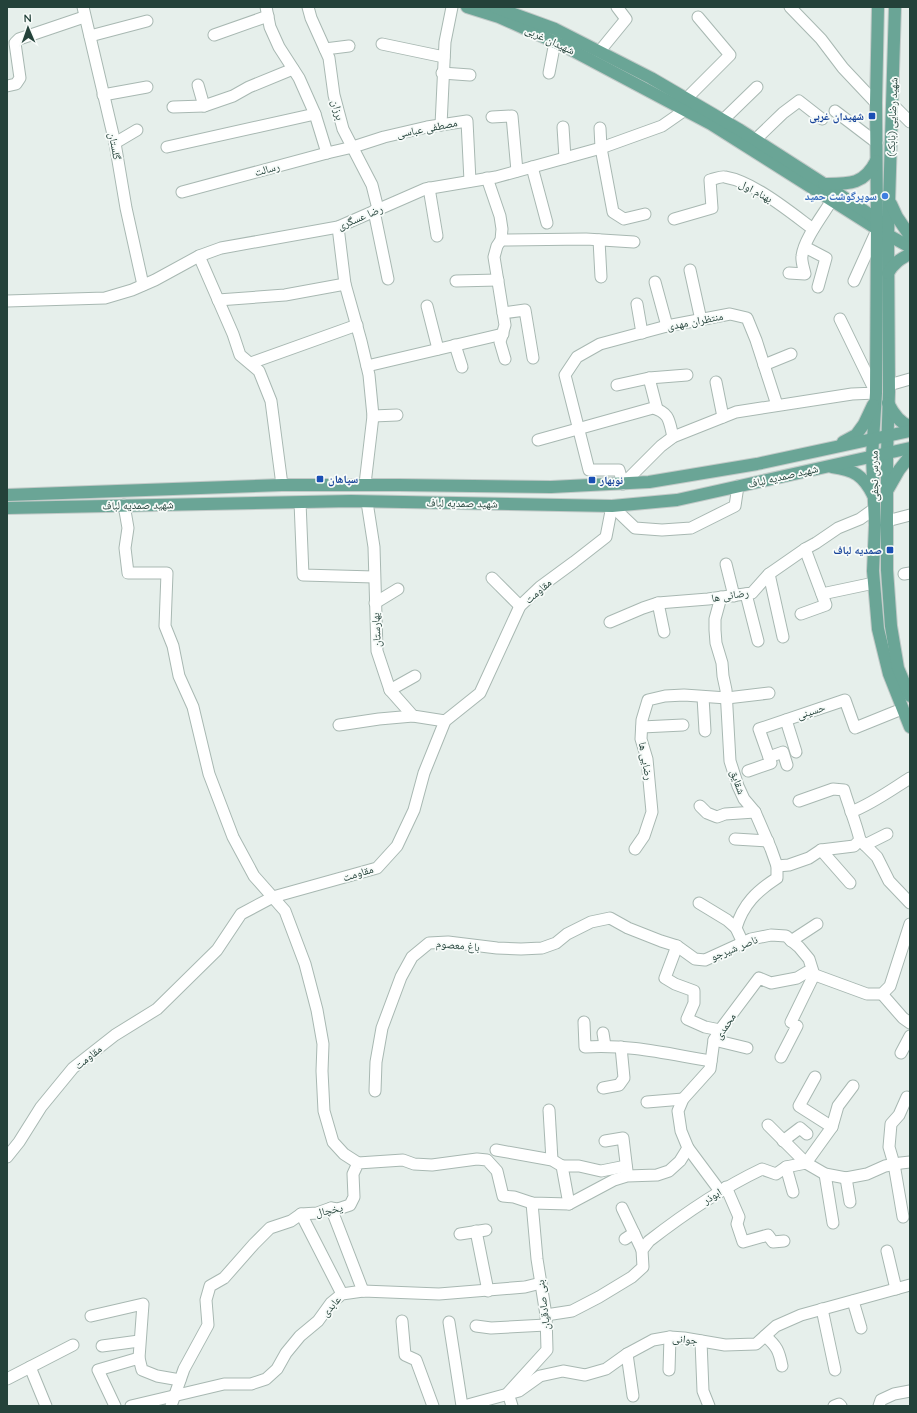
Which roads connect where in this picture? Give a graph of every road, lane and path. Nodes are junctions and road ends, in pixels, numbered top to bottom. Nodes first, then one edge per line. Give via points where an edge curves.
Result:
1 (308, 7) edge
2 (452, 7) edge
3 (466, 7) edge
4 (495, 7) edge
5 (617, 7) edge
6 (790, 7) edge
7 (878, 7) edge
8 (895, 7) edge
9 (516, 10) edge
10 (267, 11) edge
11 (84, 12) edge
12 (698, 17) dead end
13 (147, 21) dead end
14 (214, 35) dead end
15 (90, 36) junction
16 (555, 42) junction
17 (382, 44) dead end
18 (349, 46) dead end
19 (325, 49) junction
20 (599, 52) junction
21 (444, 57) junction
22 (616, 67) junction
23 (294, 69) junction
24 (442, 73) junction
25 (549, 74) dead end
26 (470, 76) dead end
27 (198, 85) dead end
28 (7, 86) edge
29 (147, 87) dead end
30 (757, 87) dead end
31 (103, 95) junction
32 (876, 103) junction
33 (685, 105) junction
34 (893, 105) junction
35 (204, 106) junction
36 (173, 107) dead end
37 (835, 111) dead end
38 (315, 114) junction
39 (492, 117) dead end
40 (822, 119) dead end
41 (723, 120) junction
42 (910, 122) edge
43 (440, 125) junction
44 (563, 127) dead end
45 (600, 128) dead end
46 (137, 130) dead end
47 (755, 140) junction
48 (115, 143) junction
49 (876, 143) junction
50 (167, 147) dead end
51 (353, 147) junction
52 (601, 148) junction
53 (327, 152) junction
54 (565, 158) junction
55 (877, 159) junction
56 (532, 167) junction
57 (517, 171) junction
58 (486, 178) junction
59 (470, 181) junction
60 (824, 184) junction
61 (429, 188) junction
62 (182, 192) dead end
63 (832, 200) junction
64 (890, 200) junction
65 (376, 210) junction
66 (644, 214) dead end
67 (674, 219) dead end
68 (547, 223) dead end
69 (877, 225) junction
70 (338, 227) junction
71 (813, 229) junction
72 (889, 231) junction
73 (437, 236) dead end
74 (910, 237) edge
75 (501, 240) junction
76 (599, 240) junction
77 (634, 242) dead end
78 (805, 247) junction
79 (910, 247) edge
80 (910, 254) edge
81 (199, 256) junction
82 (690, 270) dead end
83 (888, 273) junction
84 (789, 274) dead end
85 (601, 277) dead end
86 (388, 279) dead end
87 (498, 280) junction
88 (456, 281) dead end
89 (854, 281) dead end
90 (654, 282) dead end
91 (345, 284) junction
92 (143, 285) junction
93 (818, 287) dead end
94 (8, 299) edge
95 (218, 300) junction
96 (637, 304) dead end
97 (428, 306) dead end
98 (503, 313) junction
99 (840, 319) dead end
100 (701, 320) junction
101 (357, 325) junction
102 (667, 326) junction
103 (642, 333) junction
104 (502, 334) junction
105 (455, 345) junction
106 (438, 349) junction
107 (792, 354) dead end
108 (533, 358) dead end
109 (505, 359) dead end
110 (251, 363) junction
111 (764, 364) junction
112 (367, 366) junction
113 (462, 367) dead end
114 (688, 375) dead end
115 (650, 378) junction
116 (910, 379) edge
117 (716, 382) dead end
118 (617, 385) dead end
119 (889, 385) junction
120 (876, 397) junction
121 (888, 403) junction
122 (777, 405) junction
123 (657, 409) junction
124 (397, 415) dead end
125 (374, 416) junction
126 (723, 417) junction
127 (910, 426) edge
128 (579, 429) junction
129 (910, 431) edge
130 (887, 436) junction
131 (673, 437) junction
132 (873, 439) junction
133 (538, 440) dead end
134 (836, 447) junction
135 (910, 448) edge
136 (887, 453) junction
137 (872, 456) junction
138 (910, 456) edge
139 (825, 467) junction
140 (365, 484) junction
141 (623, 484) junction
142 (282, 485) junction
143 (738, 486) junction
144 (887, 492) junction
145 (8, 495) edge
146 (874, 496) junction
147 (300, 502) junction
148 (367, 502) junction
149 (124, 505) junction
150 (612, 506) junction
151 (9, 508) edge
152 (874, 509) junction
153 (910, 517) edge
154 (887, 521) junction
155 (805, 549) junction
156 (726, 564) dead end
157 (769, 574) junction
158 (374, 577) junction
159 (492, 578) dead end
160 (874, 583) junction
161 (398, 589) dead end
162 (746, 594) junction
163 (822, 594) junction
164 (734, 596) junction
165 (721, 598) junction
166 (375, 603) junction
167 (658, 604) junction
168 (520, 606) junction
169 (801, 614) dead end
170 (610, 622) dead end
171 (664, 632) dead end
172 (783, 637) dead end
173 (758, 641) dead end
174 (415, 676) dead end
175 (390, 690) junction
176 (769, 693) dead end
177 (910, 696) edge
178 (703, 697) junction
179 (727, 698) junction
180 (902, 709) junction
181 (413, 716) junction
182 (786, 720) junction
183 (445, 721) junction
184 (339, 724) dead end
185 (683, 725) dead end
186 (642, 727) junction
187 (910, 727) edge
188 (705, 731) dead end
189 (796, 752) dead end
190 (769, 757) junction
191 (787, 765) dead end
192 (748, 772) dead end
193 (910, 778) edge
194 (799, 800) dead end
195 (700, 806) dead end
196 (755, 812) junction
197 (851, 812) junction
198 (887, 834) dead end
199 (735, 839) dead end
200 (768, 841) junction
201 (863, 842) junction
202 (635, 849) dead end
203 (821, 850) junction
204 (777, 866) junction
205 (850, 883) dead end
206 (272, 897) junction
207 (699, 903) dead end
208 (910, 903) edge
209 (817, 924) dead end
210 (910, 924) edge
211 (736, 928) junction
212 (639, 933) joint
213 (791, 941) junction
214 (743, 943) junction
215 (677, 946) junction
216 (814, 975) junction
217 (882, 994) junction
218 (584, 1022) dead end
219 (910, 1023) edge
220 (603, 1033) dead end
221 (717, 1035) junction
222 (910, 1036) edge
223 (605, 1046) junction
224 (621, 1047) junction
225 (747, 1048) dead end
226 (901, 1053) dead end
227 (781, 1057) dead end
228 (711, 1061) junction
229 (815, 1077) dead end
230 (853, 1086) dead end
231 (603, 1088) dead end
232 (376, 1091) dead end
233 (908, 1097) dead end
234 (682, 1099) junction
235 (647, 1102) dead end
236 (549, 1110) dead end
237 (768, 1125) dead end
238 (832, 1127) junction
239 (807, 1134) dead end
240 (605, 1141) dead end
241 (783, 1141) junction
242 (688, 1148) junction
243 (496, 1150) dead end
244 (7, 1157) edge
245 (552, 1160) junction
246 (910, 1162) edge
247 (358, 1163) junction
248 (806, 1163) junction
249 (894, 1164) junction
250 (562, 1166) junction
251 (786, 1167) junction
252 (627, 1171) junction
253 (825, 1174) junction
254 (846, 1178) junction
255 (723, 1189) junction
256 (793, 1192) dead end
257 (850, 1202) dead end
258 (532, 1203) junction
259 (570, 1204) junction
260 (330, 1208) junction
261 (622, 1208) dead end
262 (301, 1214) junction
263 (903, 1217) dead end
264 (833, 1223) dead end
265 (460, 1234) dead end
266 (784, 1240) dead end
267 (642, 1250) junction
268 (887, 1251) dead end
269 (541, 1283) junction
270 (910, 1285) edge
271 (896, 1289) junction
272 (363, 1291) junction
273 (488, 1291) junction
274 (342, 1294) junction
275 (853, 1301) junction
276 (822, 1309) junction
277 (91, 1316) dead end
278 (546, 1320) junction
279 (402, 1322) dead end
280 (449, 1322) dead end
281 (476, 1326) dead end
282 (861, 1328) dead end
283 (765, 1336) junction
284 (670, 1337) junction
285 (700, 1340) junction
286 (139, 1341) junction
287 (73, 1345) dead end
288 (102, 1346) dead end
289 (627, 1354) junction
290 (139, 1358) junction
291 (782, 1366) dead end
292 (30, 1367) junction
293 (669, 1370) dead end
294 (835, 1370) dead end
295 (7, 1379) edge
296 (180, 1380) junction
297 (910, 1391) edge
298 (508, 1393) junction
299 (633, 1396) dead end
300 (173, 1401) edge
301 (880, 1403) edge
302 (46, 1406) edge
303 (116, 1406) edge
304 (131, 1406) edge
305 (433, 1406) edge
306 (463, 1406) edge
307 (512, 1406) edge
308 (709, 1406) edge
309 (834, 1406) edge
310 (841, 1406) edge
311 (871, 1406) edge

1 - 19 street, برزان
2 - 21 street
3 - 16 main road, شهیدان غربی via 499,17
4 - 9 main road, شهیدان غربی
5 - 20 street via 626,19
6 - 32 street
7 - 32 main road, شهید رضایی (بابک)
8 - 34 main road, شهید رضایی (بابک)
9 - 20 main road, شهیدان غربی
10 - 14 street
10 - 23 street via 270,27 279,47
11 - 15 street, گلستان
11 - 28 street via 15,42 20,78 16,84
12 - 33 street, رضا عسگری via 730,55
13 - 15 street
15 - 31 street, گلستان
16 - 22 main road, شهیدان غربی
16 - 25 street
17 - 21 street
18 - 19 street
19 - 51 street, برزان via 343,129
20 - 22 main road, شهیدان غربی
21 - 24 street
22 - 33 main road, شهیدان غربی
23 - 35 street
23 - 38 street
24 - 26 street
24 - 43 street
27 - 35 street
29 - 31 street
30 - 41 street
31 - 48 street, گلستان
32 - 49 main road, شهید رضایی (بابک)
33 - 41 main road, شهیدان غربی
33 - 52 street, رضا عسگری via 662,126
33 - 63 main road, شهیدان غربی
34 - 42 street
34 - 64 main road, شهید رضایی (بابک)
35 - 36 street
37 - 49 street
38 - 50 street
38 - 53 street
39 - 57 street via 512,116
40 - 47 street via 799,101
41 - 47 main road, شهیدان غربی
43 - 51 street, مصطفی عباسی via 384,137
43 - 59 street, مصطفی عباسی via 467,121
44 - 54 street
45 - 52 street
46 - 48 street
47 - 60 main road, شهیدان غربی
48 - 92 street, گلستان
49 - 55 main road, شهید رضایی (بابک)
51 - 53 street, رسالت
51 - 65 street, برزان via 372,185
52 - 54 street, رضا عسگری
52 - 66 street via 613,212 624,219
53 - 62 street, رسالت
54 - 56 street, رضا عسگری
55 - 60 main road via 871,172 862,178 848,184
55 - 69 main road, شهید رضایی (بابک)
56 - 57 street, رضا عسگری
56 - 68 street
57 - 58 street, رضا عسگری
58 - 59 street, رضا عسگری
58 - 75 street via 500,216
59 - 61 street, رضا عسگری
60 - 69 main road, شهیدان غربی
61 - 65 street, رضا عسگری
61 - 73 street
63 - 69 main road, شهیدان غربی
63 - 71 street
64 - 72 main road, شهید رضایی (بابک)
64 - 74 main road
65 - 70 street, رضا عسگری
65 - 86 street, برزان
67 - 71 street, بهنام اول via 712,208 710,180 724,177 743,183 770,198
69 - 72 main road
69 - 89 street
69 - 120 main road, مدرس نجفی
70 - 81 street, رضا عسگری via 221,248
70 - 91 street
71 - 78 street
72 - 74 main road
72 - 79 main road
72 - 83 main road, مدرس نجفی
75 - 76 street
75 - 87 street via 494,257
76 - 77 street
76 - 85 street
78 - 84 street via 802,256 805,274
78 - 93 street via 826,258
80 - 83 main road via 893,265
81 - 92 street, رضا عسگری
81 - 95 street
82 - 100 street
83 - 119 main road, مدرس نجفی
87 - 88 street
87 - 98 street
90 - 102 street
91 - 95 street via 285,295
91 - 101 street
92 - 94 street, رضا عسگری via 105,298
95 - 110 street via 234,334 240,355
96 - 103 street
97 - 106 street
98 - 104 street via 505,325
98 - 108 street via 525,310
99 - 120 street
100 - 102 street, منتظران مهدی
100 - 111 street, منتظران مهدی via 730,314 746,318
101 - 110 street
101 - 112 street
102 - 103 street, منتظران مهدی
103 - 128 street, منتظران مهدی via 600,344 577,357 565,375
104 - 105 street
104 - 109 street via 500,342
105 - 106 street
105 - 113 street
106 - 112 street
107 - 111 street
110 - 142 street via 259,371 270,401
111 - 122 street, منتظران مهدی
112 - 125 street
114 - 115 street
115 - 118 street
115 - 123 street
116 - 119 street
117 - 126 street
119 - 121 main road, مدرس نجفی
120 - 122 street via 852,394
120 - 132 main road, مدرس نجفی
120 - 134 main road via 856,435
121 - 127 main road via 895,416
121 - 130 main road, مدرس نجفی
122 - 126 street via 736,412
123 - 128 street
123 - 131 street via 663,411 668,419
124 - 125 street
125 - 140 street
126 - 131 street
128 - 133 street
128 - 141 street via 589,470 619,470
129 - 130 main road, شهید صمدیه لباف
130 - 132 main road, شهید صمدیه لباف
130 - 136 main road, مدرس نجفی
131 - 141 street
132 - 134 main road, شهید صمدیه لباف
132 - 137 main road, مدرس نجفی
134 - 141 main road, شهید صمدیه لباف via 734,468
135 - 136 main road, شهید صمدیه لباف
136 - 137 main road, شهید صمدیه لباف
136 - 144 main road, مدرس نجفی
137 - 139 main road, شهید صمدیه لباف
137 - 146 main road, مدرس نجفی
138 - 144 main road
139 - 143 main road, شهید صمدیه لباف
139 - 146 main road via 846,469 856,474 867,482
140 - 141 main road, شهید صمدیه لباف via 551,487
140 - 142 main road, شهید صمدیه لباف
142 - 145 main road, شهید صمدیه لباف
143 - 150 main road, شهید صمدیه لباف via 677,500
143 - 150 street via 735,506 691,528 635,528
144 - 154 main road, مدرس نجفی
145 - 151 main road
146 - 152 main road, مدرس نجفی
147 - 148 main road, شهید صمدیه لباف
147 - 149 main road, شهید صمدیه لباف
147 - 158 street via 304,575
148 - 150 main road, شهید صمدیه لباف
148 - 158 street, بهارستان via 374,547
149 - 151 main road, شهید صمدیه لباف
149 - 206 street via 128,528 125,548 128,573 167,573 165,626 180,676 193,707 209,774 233,837 254,876
150 - 168 street, مقاومت via 606,537 540,587
152 - 155 street, رضائی ها
152 - 160 main road, مدرس نجفی
153 - 154 street
154 - 177 main road, مدرس نجفی via 886,570 891,626 898,668
155 - 157 street, رضائی ها
155 - 163 street
156 - 164 street
157 - 162 street, رضائی ها via 752,593
157 - 172 street
158 - 166 street, بهارستان
159 - 168 street
160 - 163 street
160 - 180 main road, مدرس نجفی via 878,629 889,674
161 - 166 street
162 - 164 street, رضائی ها
162 - 173 street
163 - 169 street via 826,605
164 - 165 street, رضائی ها
165 - 167 street, رضائی ها
165 - 179 street, شقایق via 715,619 715,630
166 - 175 street, بهارستان via 376,651
167 - 170 street, رضائی ها
167 - 171 street
168 - 183 street, مقاومت via 480,693
174 - 175 street
175 - 181 street, بهارستان
176 - 179 street, رضایی ها
178 - 179 street, رضایی ها
178 - 186 street, رضایی ها via 665,696 648,700
178 - 188 street
179 - 196 street, شقایق via 730,761 744,799
180 - 182 street, حسینی via 855,728 845,700
180 - 187 main road, مدرس نجفی
181 - 183 street
181 - 184 street
182 - 189 street
182 - 190 street, حسینی via 759,729
183 - 206 street, مقاومت via 424,773 414,810 397,846 377,868
185 - 186 street
186 - 202 street, رضایی ها via 641,739 647,759 652,812 644,836
190 - 191 street via 783,752
190 - 192 street via 771,763
193 - 197 street
194 - 197 street via 833,788 844,790
195 - 196 street via 707,813 717,816
196 - 200 street, شقایق
197 - 201 street
198 - 201 street
199 - 200 street
200 - 204 street, شقایق
201 - 203 street via 854,846
201 - 208 street via 877,858 889,881
203 - 204 street via 809,858
203 - 205 street
204 - 211 street via 777,878 760,889 747,904 739,916
206 - 244 street, مقاومت via 242,914 217,950 157,1009 115,1035 73,1068 41,1107 20,1142
206 - 247 street via 285,910 305,964 317,1010 323,1044 324,1111 333,1142 344,1154
207 - 211 street
209 - 213 street
210 - 217 street via 890,986
211 - 214 street
212 - 215 street, ناصر شیرجو
212 - 232 street, باغ معصوم via 610,918 591,922 567,934 556,943 542,948 496,948 448,942 429,943 412,957 382,1028 376,1062
213 - 214 street, ناصر شیرجو via 786,936 770,935
213 - 216 street, ناصر شیرجو via 809,959
214 - 215 street, ناصر شیرجو via 705,960 695,959
215 - 221 street via 665,978 694,991 694,1003 687,1019
216 - 217 street, محمدی via 867,994
216 - 221 street, محمدی via 807,972 797,978 770,983 759,978
216 - 227 street via 791,1022 797,1026
217 - 219 street
218 - 223 street via 585,1047
220 - 223 street
221 - 225 street
221 - 228 street, محمدی
222 - 226 street
223 - 224 street
224 - 228 street
224 - 231 street via 624,1078 619,1085
228 - 234 street, محمدی via 710,1069
229 - 238 street via 799,1106
230 - 238 street via 838,1106
233 - 249 street via 891,1124 889,1147
234 - 235 street
234 - 242 street via 678,1111
236 - 245 street
237 - 241 street
238 - 248 street
239 - 241 street via 800,1128
240 - 252 street via 623,1138
241 - 248 street
242 - 252 street via 680,1161 669,1171 657,1175
242 - 255 street
243 - 245 street
245 - 250 street
246 - 249 street
247 - 258 street via 403,1160 414,1164 432,1165 487,1160 498,1171 503,1196
247 - 260 street, یخچال via 354,1174 354,1197 350,1205 338,1209
248 - 251 street, ابوذر
248 - 253 street
249 - 254 street via 867,1174
249 - 263 street
250 - 252 street
250 - 259 street
251 - 255 street, ابوذر via 776,1174 762,1169
251 - 256 street
252 - 259 street
253 - 254 street
253 - 264 street
254 - 257 street
255 - 266 street via 740,1217 737,1224 743,1242 768,1235 773,1242
255 - 267 street, ابوذر via 649,1240
258 - 259 street
258 - 269 street, بنی صادقیان
260 - 262 street, یخچال via 317,1213
260 - 272 street
261 - 267 street via 630,1236
262 - 274 street
262 - 296 street, یخچال via 291,1221 270,1228 224,1278 210,1286 206,1300 208,1325
265 - 273 street via 481,1230
267 - 278 street via 643,1267 632,1277 572,1310
268 - 271 street
269 - 273 street, عابدی
269 - 278 street, بنی صادقیان
270 - 271 street, جوانی
271 - 275 street, جوانی
272 - 273 street, عابدی via 439,1294
272 - 274 street, عابدی
274 - 300 street, عابدی via 331,1303 318,1321 300,1336 277,1369 266,1379 251,1384 224,1384
275 - 276 street, جوانی
275 - 282 street
276 - 283 street, جوانی via 776,1326
276 - 294 street
277 - 286 street via 143,1304
278 - 281 street via 491,1328
278 - 298 street, بنی صادقیان via 547,1350
279 - 305 street via 405,1355 416,1360
280 - 306 street
283 - 285 street, جوانی via 756,1344 725,1345
283 - 291 street via 779,1351
284 - 285 street, جوانی
284 - 289 street, جوانی via 653,1340
284 - 293 street
285 - 308 street via 703,1391
286 - 288 street
286 - 290 street
287 - 292 street
289 - 298 street, جوانی via 606,1369 585,1375 562,1370 540,1376 519,1391
289 - 299 street
290 - 296 street via 142,1370
290 - 303 street via 98,1370
292 - 295 street
292 - 302 street
296 - 300 street, یخچال
297 - 301 street via 894,1394
298 - 306 street, جوانی
298 - 307 street
300 - 304 street, عابدی
301 - 311 street
309 - 310 street

